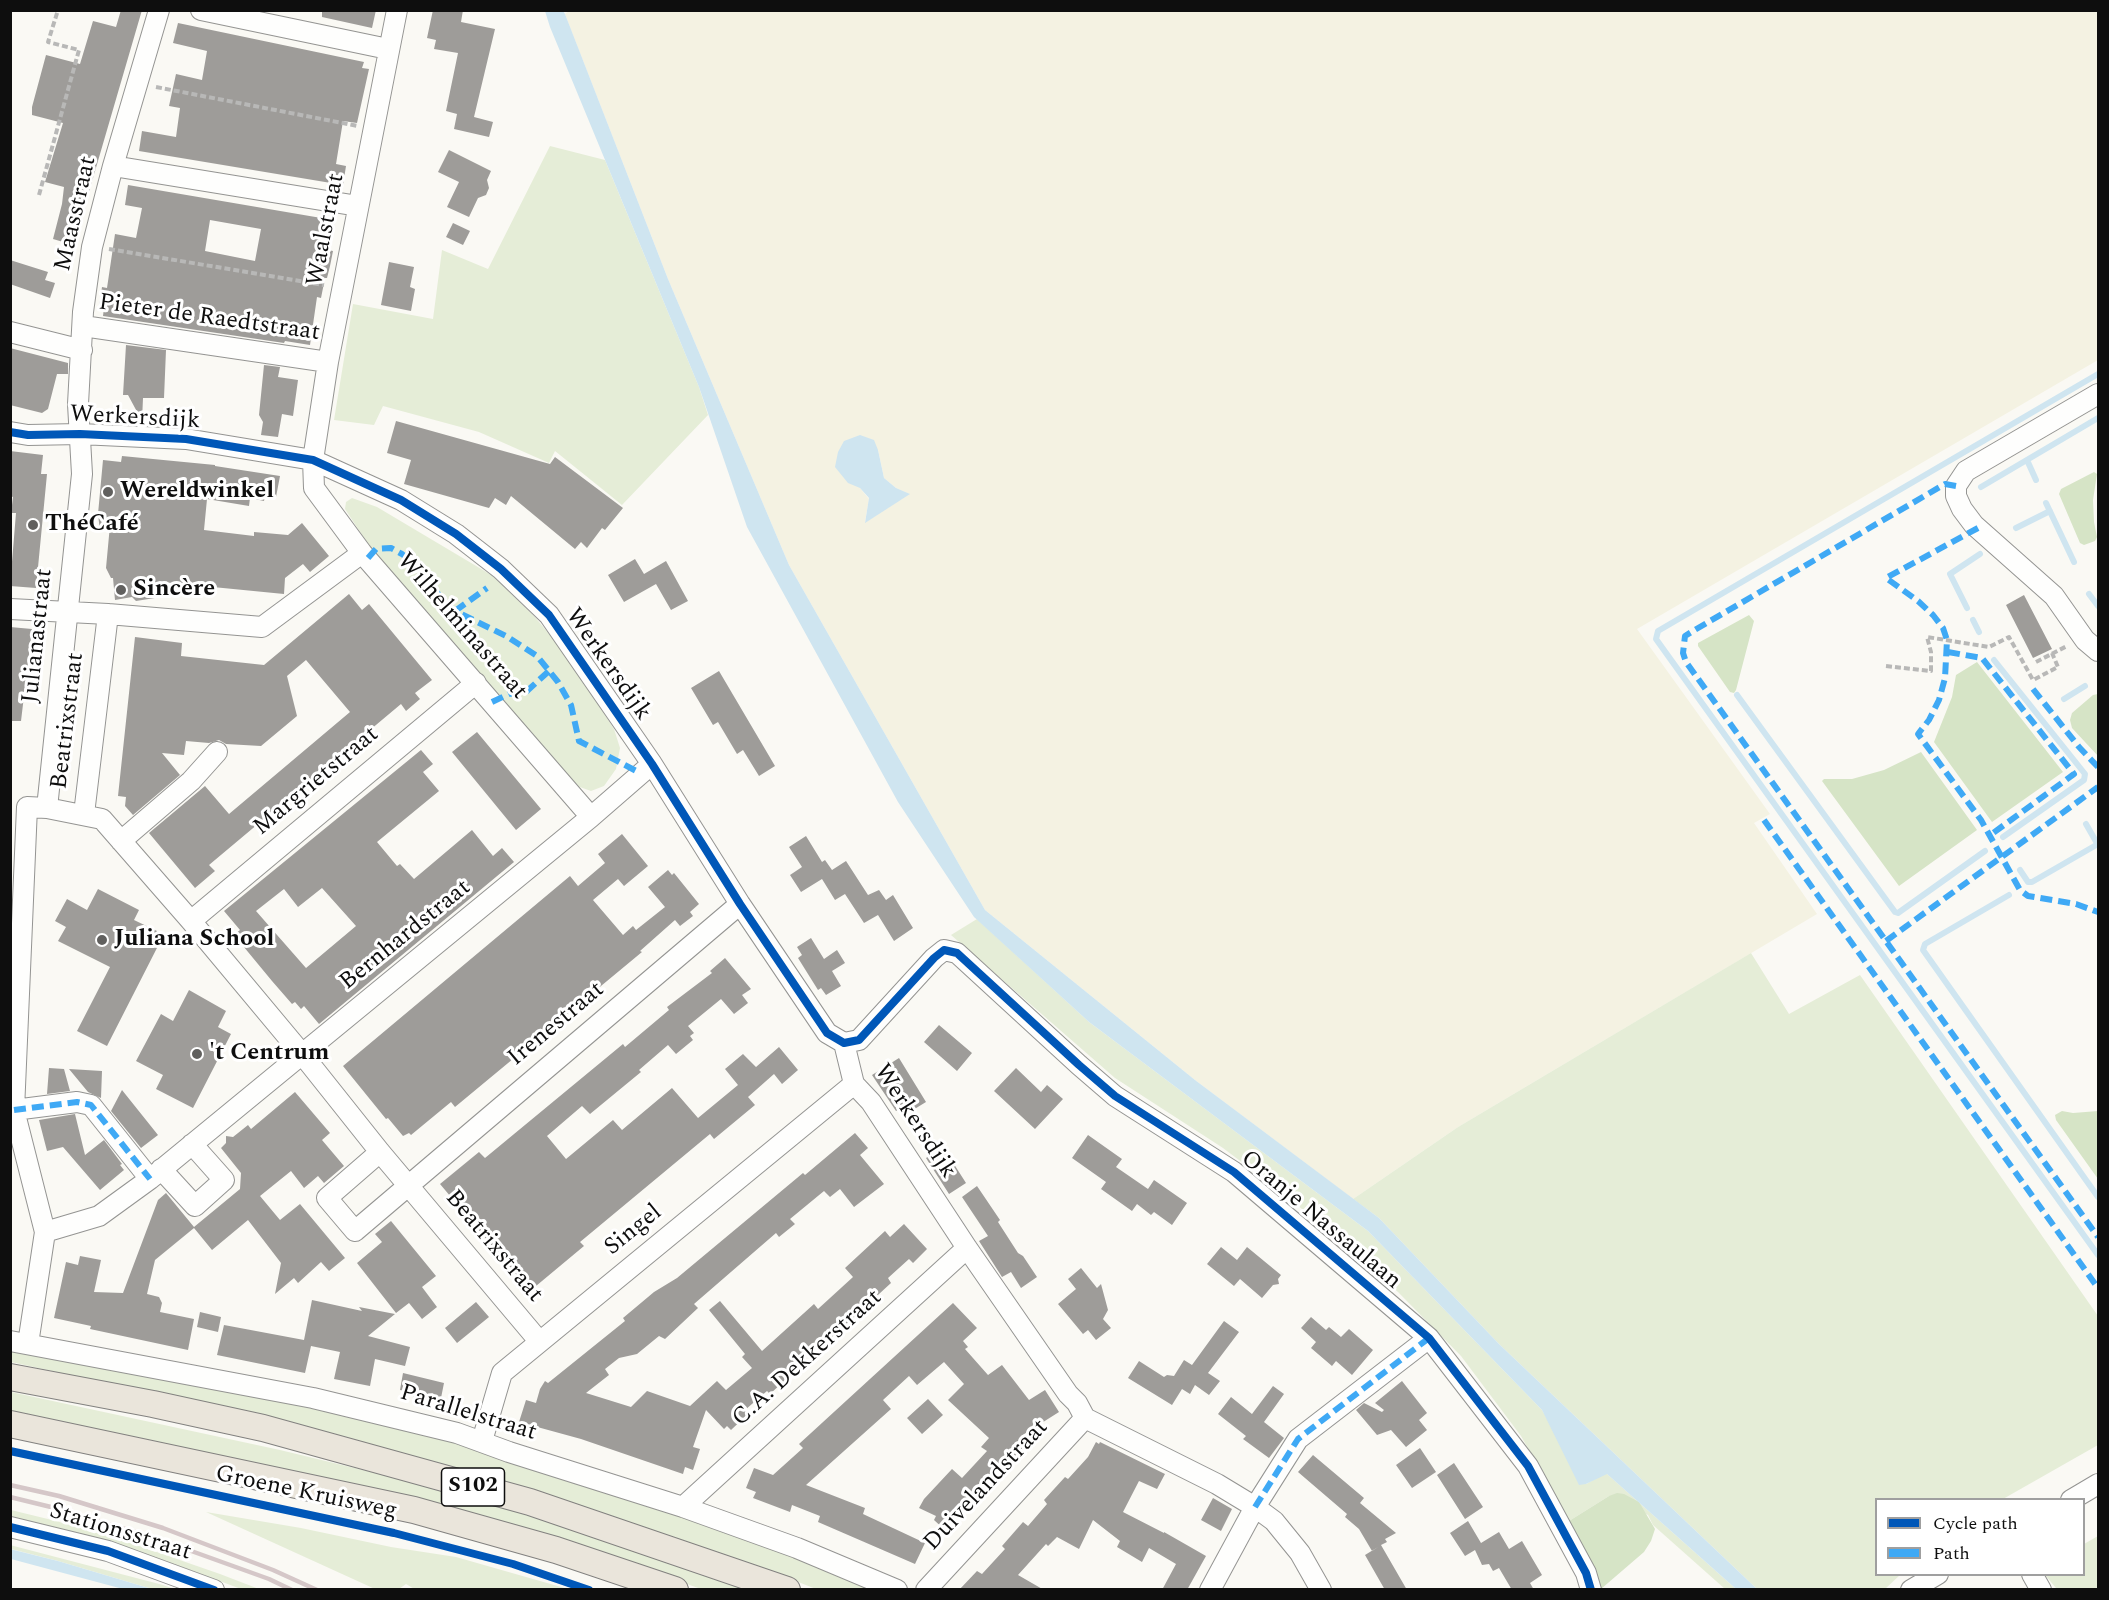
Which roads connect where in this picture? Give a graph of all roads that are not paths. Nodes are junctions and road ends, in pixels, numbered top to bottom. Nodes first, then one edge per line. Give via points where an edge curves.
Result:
1 (159, 10) edge
2 (201, 10) edge
3 (397, 10) edge
4 (388, 49) junction
5 (113, 166) junction
6 (358, 206) junction
7 (83, 326) junction
8 (10, 332) edge
9 (81, 350) junction
10 (328, 362) junction
11 (2098, 394) edge
12 (10, 432) edge
13 (80, 434) junction
14 (313, 460) junction
15 (362, 553) junction
16 (10, 609) edge
17 (67, 612) junction
18 (108, 614) junction
19 (2098, 651) edge
20 (476, 683) junction
21 (217, 752) dead end
22 (651, 764) junction
23 (47, 807) junction
24 (84, 814) junction
25 (591, 817) junction
26 (121, 841) junction
27 (17, 876) edge
28 (740, 904) junction
29 (191, 921) junction
30 (844, 1043) junction
31 (302, 1054) junction
32 (854, 1084) junction
33 (14, 1110) junction
34 (192, 1144) junction
35 (380, 1152) junction
36 (156, 1174) junction
37 (408, 1185) junction
38 (45, 1232) junction
39 (967, 1248) junction
40 (1429, 1338) junction
41 (539, 1341) junction
42 (19, 1342) edge
43 (10, 1377) edge
44 (1084, 1418) junction
45 (10, 1424) edge
46 (482, 1442) junction
47 (2098, 1484) edge
48 (2074, 1498) edge
49 (683, 1507) junction
50 (1255, 1507) junction
51 (10, 1527) edge
52 (1936, 1576) edge
53 (2033, 1576) edge
54 (214, 1590) edge
55 (675, 1590) edge
56 (787, 1590) edge
57 (897, 1590) edge
58 (926, 1590) edge
59 (1210, 1590) edge
60 (1322, 1590) edge
61 (1591, 1590) edge
62 (1911, 1590) edge
63 (2041, 1590) edge

1 - 5 street, Maasstraat
2 - 4 street
3 - 4 street, Waalstraat
4 - 6 street, Waalstraat
5 - 6 street
5 - 7 street, Maasstraat via 92,247
6 - 10 street, Waalstraat
7 - 9 street, Maasstraat
7 - 10 street, Pieter de Raedtstraat
8 - 9 street
9 - 13 street, Maasstraat
10 - 14 street, Waalstraat
11 - 19 street via 1966,471 1956,486 1956,496 1974,525 2054,596
12 - 13 street, Werkersdijk
13 - 14 street, Werkersdijk via 186,439
13 - 17 street, Julianastraat via 82,474
14 - 15 street, Wilhelminastraat via 314,488
14 - 22 street, Werkersdijk via 401,500 456,534 501,569 549,615
15 - 18 street via 262,627
15 - 20 street, Wilhelminastraat
16 - 17 street
17 - 18 street
17 - 23 street, Julianastraat
18 - 24 street, Beatrixstraat
20 - 25 street, Wilhelminastraat
20 - 29 street, Margrietstraat
21 - 26 street via 191,781
22 - 25 street, Bernhardstraat
22 - 28 street, Werkersdijk
23 - 24 street
23 - 27 street via 27,807
24 - 26 street, Beatrixstraat via 102,819
25 - 31 street, Bernhardstraat
26 - 29 street, Beatrixstraat
27 - 33 street
28 - 30 street, Werkersdijk via 827,1033
28 - 37 street, Irenestraat
29 - 31 street, Beatrixstraat
30 - 32 street, Werkersdijk
30 - 40 street, Oranje Nassaulaan via 859,1040 934,958 944,950 957,952 1115,1096 1234,1172
31 - 34 street, Bernhardstraat
31 - 35 street, Beatrixstraat
32 - 39 street, Werkersdijk via 872,1102
32 - 41 street, Singel
33 - 36 street via 77,1102 91,1105
33 - 38 street
34 - 36 street, Bernhardstraat
34 - 36 street via 224,1180 195,1206
35 - 37 street, Beatrixstraat
35 - 37 street, Beatrixstraat via 327,1198 355,1231
36 - 38 street, Bernhardstraat via 99,1216
37 - 41 street, Beatrixstraat
38 - 42 street
39 - 44 street, Werkersdijk
39 - 49 street, C.A. Dekkerstraat
40 - 50 street via 1298,1439
40 - 61 street, Oranje Nassaulaan via 1528,1466 1586,1573
41 - 46 street, Singel via 502,1373
42 - 46 street, Parallelstraat via 313,1398
43 - 56 main road, Groene Kruisweg / S102 via 263,1428 530,1503
44 - 50 street, Werkersdijk
44 - 58 street, Duivelandstraat
45 - 55 main road, Groene Kruisweg / S102 via 414,1510 556,1550
46 - 49 street, Parallelstraat
47 - 48 street
49 - 57 street, Parallelstraat
50 - 59 street
50 - 60 street, Werkersdijk via 1274,1521
51 - 54 street, Stationsstraat via 108,1551
52 - 62 street
53 - 63 street

